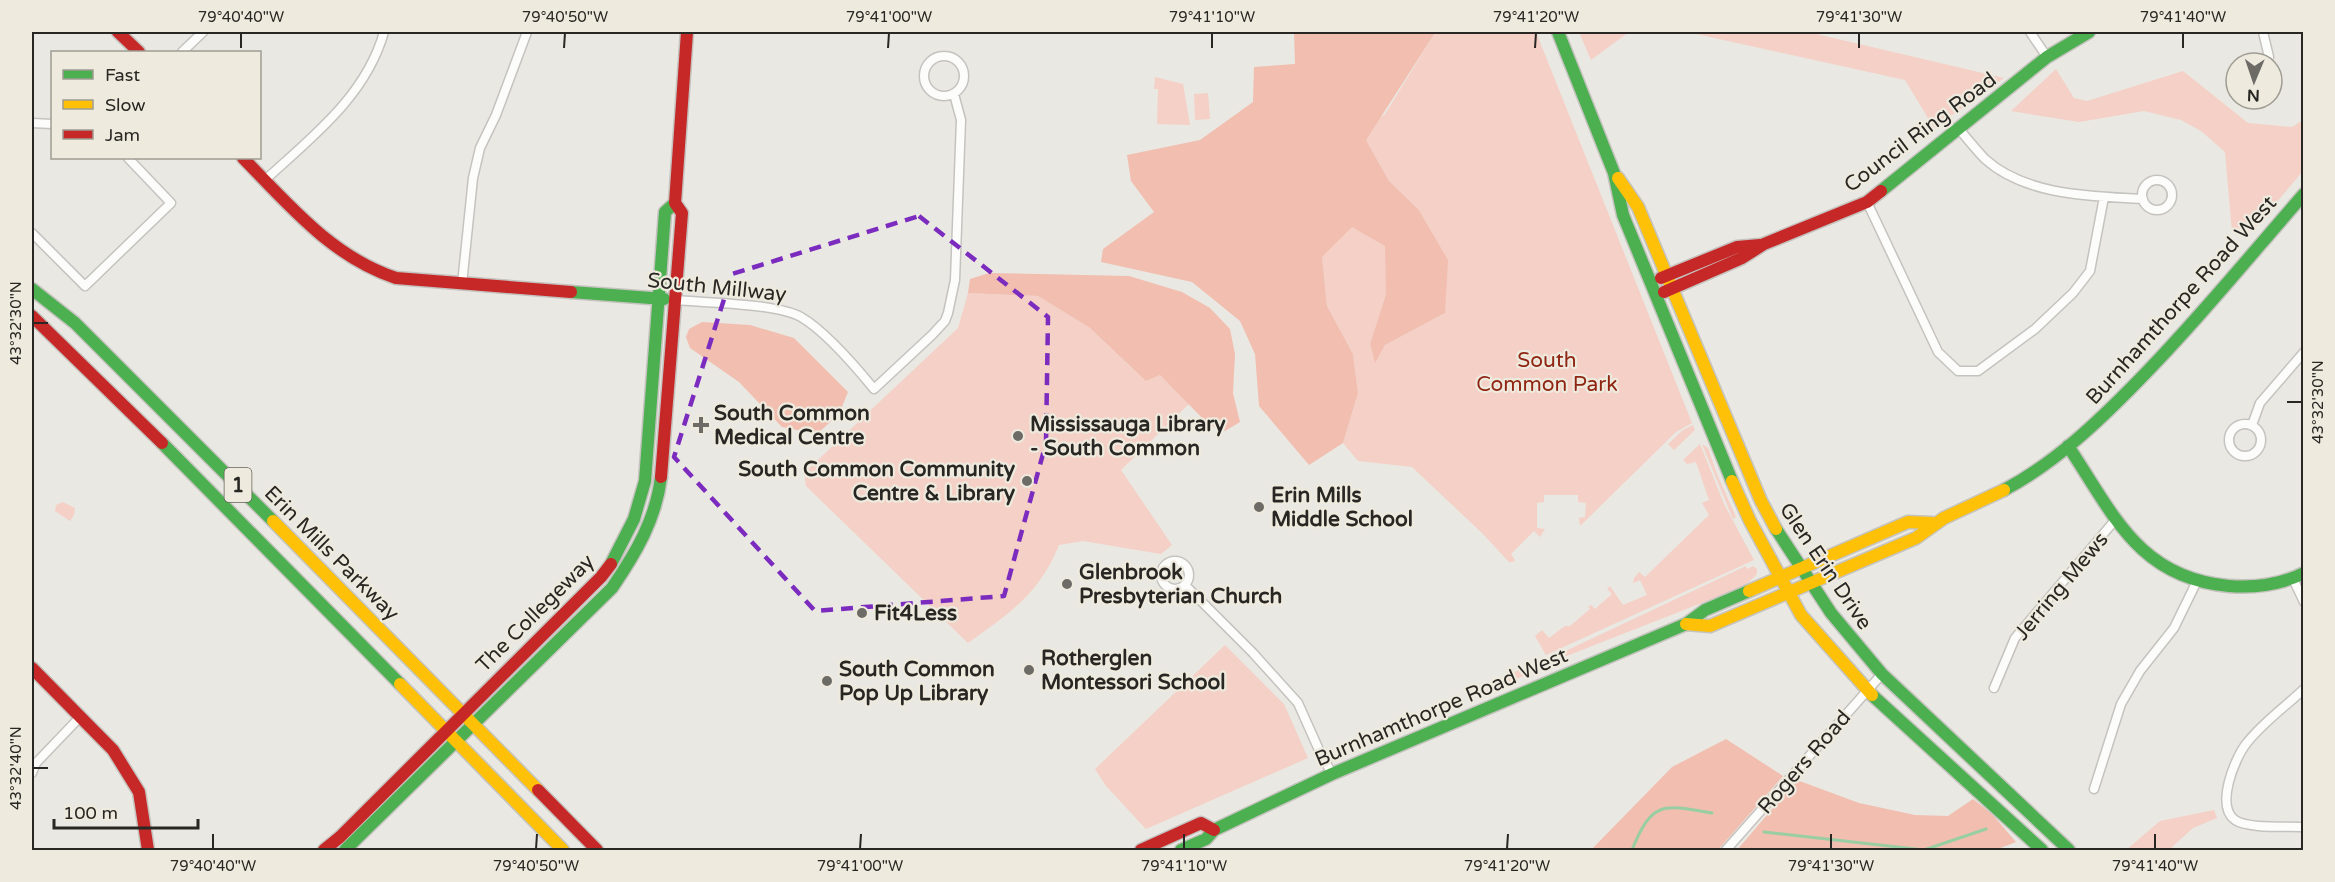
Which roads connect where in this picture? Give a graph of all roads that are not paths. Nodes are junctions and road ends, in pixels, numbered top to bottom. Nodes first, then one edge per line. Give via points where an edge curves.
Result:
1 (118, 32) edge
2 (203, 32) edge
3 (384, 32) edge
4 (527, 32) edge
5 (687, 32) edge
6 (1558, 32) edge
7 (2030, 32) edge
8 (2089, 32) edge
9 (2263, 32) edge
10 (138, 51) edge
11 (183, 51) edge
12 (2268, 51) edge
13 (2047, 57) junction
14 (954, 94) junction
15 (32, 123) edge
16 (51, 124) edge
17 (1958, 128) junction
18 (129, 159) edge
19 (244, 159) edge
20 (1614, 172) junction
21 (265, 180) junction
22 (2304, 194) edge
23 (2103, 197) junction
24 (2143, 199) dead end
25 (1867, 202) junction
26 (675, 204) junction
27 (32, 233) edge
28 (1764, 244) junction
29 (1666, 276) junction
30 (1650, 282) junction
31 (462, 284) junction
32 (1671, 288) junction
33 (32, 289) edge
34 (1655, 295) junction
35 (658, 299) junction
36 (676, 300) junction
37 (32, 315) edge
38 (2304, 352) edge
39 (2252, 425) dead end
40 (2068, 446) junction
41 (2116, 519) junction
42 (1932, 523) junction
43 (1800, 569) junction
44 (2298, 576) edge
45 (1780, 578) junction
46 (2197, 581) junction
47 (1809, 584) junction
48 (1185, 585) dead end
49 (1788, 592) junction
50 (2304, 602) edge
51 (1686, 624) junction
52 (32, 668) edge
53 (1882, 674) junction
54 (1994, 688) dead end
55 (2304, 689) edge
56 (1867, 690) junction
57 (463, 714) junction
58 (81, 716) junction
59 (474, 725) junction
60 (446, 731) junction
61 (457, 742) junction
62 (32, 773) edge
63 (1332, 774) junction
64 (2094, 789) dead end
65 (2304, 827) edge
66 (1214, 830) junction
67 (148, 850) edge
68 (324, 850) edge
69 (345, 850) edge
70 (563, 850) edge
71 (597, 850) edge
72 (1141, 850) edge
73 (1181, 850) edge
74 (1726, 850) edge
75 (2042, 850) edge
76 (2069, 850) edge

1 - 10 street
2 - 11 street
3 - 21 street via 357,88 333,119
4 - 31 street via 480,148 473,178
5 - 26 street, The Collegeway
6 - 20 street, Glen Erin Drive
7 - 13 street
8 - 13 street, Council Ring Road
9 - 12 street
13 - 17 street, Council Ring Road
14 - 14 street via 965,77 962,65 946,56 933,59 924,75 927,87 942,97
14 - 36 street, South Millway via 961,120 956,273 948,313 932,335 874,389 800,317 778,310
15 - 16 street
17 - 23 street via 1986,159 2012,178 2050,190
17 - 25 street, Council Ring Road
18 - 27 street via 171,203 85,286
19 - 21 street, South Millway
20 - 29 street, Glen Erin Drive via 1638,207
20 - 30 street, Glen Erin Drive via 1623,215
21 - 31 street, South Millway via 353,261 396,279
22 - 40 street, Burnhamthorpe Road West via 2136,383
23 - 24 street
23 - 25 street via 2090,271 2035,329 1978,371 1958,371 1938,352
25 - 28 street, Council Ring Road
26 - 35 street, The Collegeway via 665,212
26 - 36 street, The Collegeway via 682,213
28 - 29 street, Council Ring Road via 1737,248
28 - 32 street, Council Ring Road via 1742,258
29 - 30 street, Council Ring Road
29 - 32 street, Glen Erin Drive
30 - 34 street, Glen Erin Drive
31 - 35 street, South Millway
32 - 34 street, Council Ring Road
32 - 43 street, Glen Erin Drive via 1749,476
33 - 57 street, Erin Mills Parkway / 1 via 75,323 148,394
34 - 45 street, Glen Erin Drive via 1740,501
35 - 36 street, South Millway
35 - 57 street, The Collegeway via 645,481 632,527 601,577
36 - 59 street, The Collegeway via 659,496 649,526 612,588
37 - 60 street, Erin Mills Parkway / 1
38 - 39 street via 2260,402
40 - 41 street
40 - 42 street, Burnhamthorpe Road West via 2020,481
41 - 46 street via 2146,554 2171,571
41 - 54 street, Jerring Mews via 2015,638
42 - 43 street, Burnhamthorpe Road West via 1908,522
42 - 47 street, Burnhamthorpe Road West via 1916,538
43 - 45 street, Burnhamthorpe Road West
43 - 47 street, Glen Erin Drive
44 - 46 street via 2268,586 2242,588
44 - 50 street
45 - 49 street, Glen Erin Drive
45 - 51 street, Burnhamthorpe Road West via 1705,610
46 - 64 street via 2174,628 2140,671 2121,704
47 - 49 street, Burnhamthorpe Road West
47 - 53 street, Glen Erin Drive via 1840,627
48 - 63 street via 1289,691
49 - 51 street, Burnhamthorpe Road West via 1710,626
49 - 56 street, Glen Erin Drive via 1801,615
51 - 63 street, Burnhamthorpe Road West
52 - 58 street
53 - 56 street, Rogers Road
53 - 76 street, Glen Erin Drive
55 - 65 street via 2246,744 2226,789 2227,809 2234,820 2246,825
56 - 74 street, Rogers Road
56 - 75 street, Glen Erin Drive
57 - 59 street, Erin Mills Parkway / 1
57 - 60 street, The Collegeway
58 - 62 street via 36,763
58 - 67 street via 114,750 139,792
59 - 61 street, The Collegeway
59 - 71 street, Erin Mills Parkway / 1
60 - 61 street, Erin Mills Parkway / 1
60 - 68 street, The Collegeway
61 - 69 street, The Collegeway
61 - 70 street, Erin Mills Parkway / 1
63 - 66 street, Burnhamthorpe Road West
66 - 72 street, Burnhamthorpe Road West via 1201,824
66 - 73 street, Burnhamthorpe Road West via 1206,839

